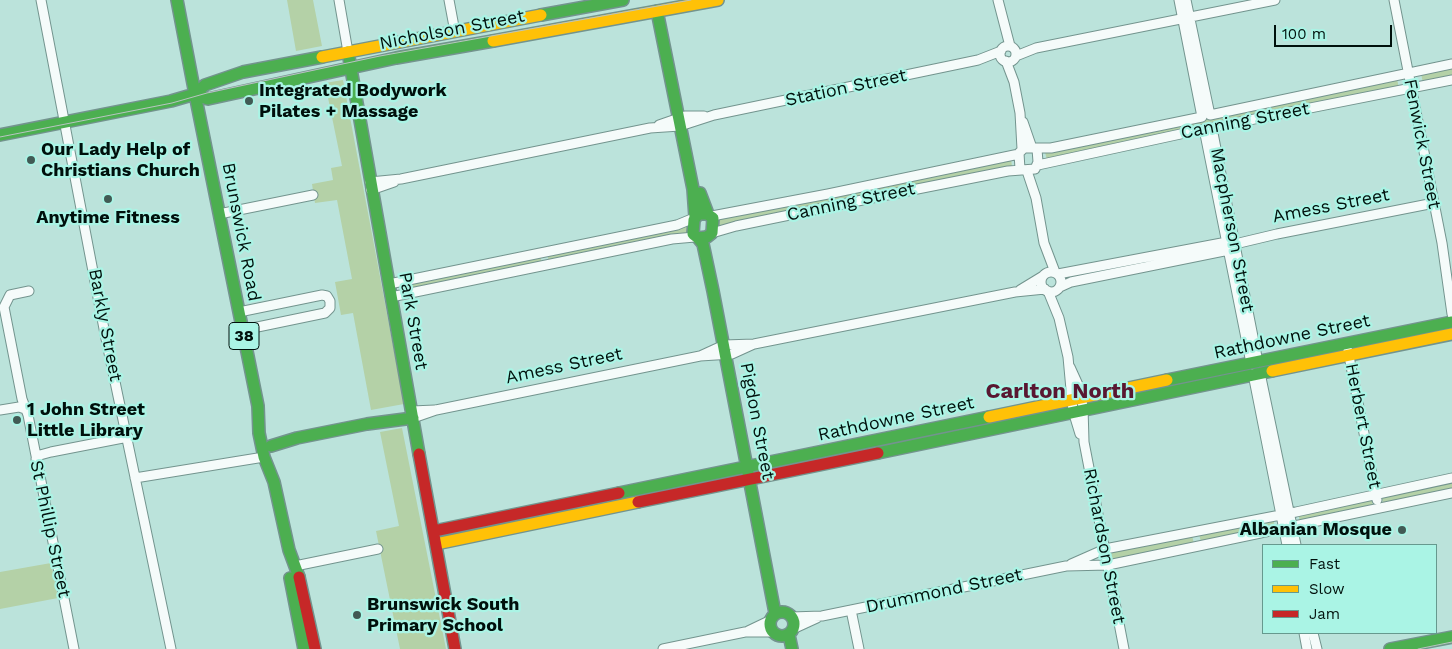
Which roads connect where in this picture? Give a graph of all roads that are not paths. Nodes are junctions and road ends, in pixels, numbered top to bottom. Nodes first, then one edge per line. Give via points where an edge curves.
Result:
1 (41, 0) edge
2 (177, 0) edge
3 (339, 0) edge
4 (449, 0) edge
5 (623, 0) edge
6 (718, 0) edge
7 (998, 0) edge
8 (1179, 0) edge
9 (1186, 0) edge
10 (1275, 0) edge
11 (1394, 0) edge
12 (659, 5) edge
13 (548, 15) junction
14 (1186, 18) junction
15 (550, 29) junction
16 (455, 32) junction
17 (348, 52) junction
18 (1008, 54) junction
19 (1452, 64) edge
20 (349, 69) junction
21 (1408, 73) junction
22 (1452, 80) edge
23 (1411, 88) junction
24 (195, 94) junction
25 (1020, 113) junction
26 (1206, 116) junction
27 (682, 121) junction
28 (66, 122) junction
29 (1208, 129) junction
30 (0, 135) edge
31 (1035, 148) junction
32 (1020, 151) junction
33 (1037, 167) junction
34 (1024, 170) junction
35 (371, 186) junction
36 (313, 195) dead end
37 (1036, 198) junction
38 (1434, 203) junction
39 (220, 214) junction
40 (710, 215) junction
41 (695, 218) junction
42 (712, 234) junction
43 (696, 237) junction
44 (1452, 240) edge
45 (1442, 242) junction
46 (1044, 243) junction
47 (1230, 245) junction
48 (1099, 272) junction
49 (1056, 273) junction
50 (1044, 275) junction
51 (389, 284) junction
52 (1060, 288) junction
53 (1046, 290) junction
54 (1451, 290) edge
55 (29, 291) dead end
56 (1015, 292) junction
57 (391, 297) junction
58 (2, 307) edge
59 (239, 312) junction
60 (1452, 314) edge
61 (1059, 318) junction
62 (1452, 322) edge
63 (243, 330) junction
64 (1452, 334) edge
65 (1348, 349) junction
66 (728, 350) junction
67 (1256, 368) junction
68 (1077, 405) junction
69 (25, 409) junction
70 (0, 410) edge
71 (413, 414) junction
72 (128, 436) junction
73 (268, 444) junction
74 (264, 457) junction
75 (36, 459) junction
76 (752, 472) junction
77 (699, 476) junction
78 (135, 478) junction
79 (1452, 478) edge
80 (274, 482) junction
81 (701, 488) junction
82 (1452, 493) edge
83 (1376, 495) junction
84 (1378, 508) junction
85 (556, 512) junction
86 (1285, 514) junction
87 (1288, 527) junction
88 (434, 531) junction
89 (1195, 532) junction
90 (436, 544) junction
91 (1287, 544) edge
92 (1296, 544) edge
93 (1198, 546) junction
94 (378, 549) dead end
95 (1105, 549) junction
96 (1108, 565) junction
97 (292, 566) junction
98 (1066, 566) junction
99 (852, 610) junction
100 (782, 624) junction
101 (1304, 634) edge
102 (1314, 634) edge
103 (1452, 637) edge
104 (74, 649) edge
105 (171, 649) edge
106 (304, 649) edge
107 (315, 649) edge
108 (455, 649) edge
109 (664, 649) edge
110 (784, 649) edge
111 (792, 649) edge
112 (859, 649) edge
113 (1124, 649) edge
114 (1307, 649) edge
115 (1317, 649) edge
116 (1390, 649) edge

1 - 28 street, Barkly Street
2 - 24 street, 38
3 - 17 street, Park Street
4 - 16 street
5 - 13 street, Nicholson Street
6 - 12 street, Nicholson Street
7 - 18 street
8 - 14 street
9 - 14 street
10 - 14 street, Station Street
11 - 21 street, Fenwick Street
12 - 15 street, Nicholson Street
12 - 27 street
13 - 15 street
13 - 16 street, Nicholson Street
14 - 18 street, Station Street
14 - 26 street
15 - 20 street, Nicholson Street
16 - 17 street, Nicholson Street
17 - 20 street, Park Street
17 - 24 street, Nicholson Street via 243,72 205,85
18 - 25 street
18 - 27 street, Station Street
19 - 21 street, Canning Street
20 - 24 street, Nicholson Street via 208,99
20 - 35 street, Park Street
21 - 23 street, Fenwick Street
21 - 26 street, Canning Street
22 - 23 street, Canning Street
23 - 29 street, Canning Street
23 - 38 street, Fenwick Street
24 - 28 street, Nicholson Street
24 - 39 street, Brunswick Road / 38
25 - 31 street
25 - 32 street
26 - 31 street, Canning Street
27 - 35 street, Station Street
27 - 40 street via 702,200
27 - 41 street
28 - 30 street, Nicholson Street
28 - 72 street, Barkly Street
29 - 33 street, Canning Street
29 - 47 street, Macpherson Street
31 - 32 street, Canning Street
31 - 33 street
32 - 34 street
32 - 40 street, Canning Street via 819,196
33 - 34 street, Canning Street
33 - 37 street
34 - 37 street
34 - 42 street, Canning Street via 745,224
35 - 51 street, Park Street
36 - 39 street
37 - 46 street
38 - 45 street, Fenwick Street
38 - 47 street, Amess Street
39 - 59 street, Brunswick Road / 38
40 - 41 street via 698,214
40 - 42 street, Pigdon Street
41 - 43 street, Pigdon Street via 692,232
41 - 51 street via 677,225
42 - 43 street
42 - 66 street, Pigdon Street
43 - 57 street via 672,239
43 - 66 street, Pigdon Street via 704,246
44 - 45 street
45 - 54 street, Fenwick Street
46 - 49 street
46 - 50 street
47 - 48 street, Amess Street
47 - 67 street, Macpherson Street
48 - 49 street, Amess Street
48 - 52 street, Amess Street
49 - 50 street
49 - 52 street via 1062,280
50 - 53 street via 1041,282
50 - 56 street, Amess Street
51 - 57 street, Park Street
52 - 53 street
52 - 61 street, Richardson Street
53 - 56 street, Amess Street
53 - 61 street, Richardson Street
54 - 60 street, Fenwick Street
55 - 58 street via 10,295
56 - 66 street, Amess Street
57 - 71 street, Park Street
58 - 69 street, St Phillip Street
59 - 63 street, Brunswick Road / 38
59 - 63 street via 322,296 327,296 330,301 330,308 325,313
61 - 68 street, Richardson Street
62 - 65 street, Rathdowne Street
63 - 73 street, Brunswick Road / 38
64 - 65 street, Rathdowne Street
65 - 67 street, Rathdowne Street
65 - 83 street, Herbert Street
66 - 71 street, Amess Street
66 - 76 street, Pigdon Street
67 - 68 street, Rathdowne Street
67 - 86 street, Macpherson Street
68 - 76 street, Rathdowne Street
68 - 95 street, Richardson Street
69 - 70 street
69 - 75 street, St Phillip Street
71 - 73 street, Amess Street
71 - 88 street, Park Street
72 - 75 street via 42,454
72 - 78 street, Barkly Street
73 - 74 street, Brunswick Road / 38
73 - 80 street, Brunswick Road / 38
74 - 78 street
74 - 80 street, Brunswick Road / 38
75 - 104 street, St Phillip Street
76 - 77 street, Rathdowne Street
76 - 81 street, Rathdowne Street
76 - 100 street, Pigdon Street
77 - 81 street
77 - 85 street, Rathdowne Street
78 - 105 street, Barkly Street
79 - 83 street, Drummond Street
80 - 97 street, Brunswick Road / 38
81 - 85 street, Rathdowne Street
82 - 84 street, Drummond Street
83 - 84 street, Herbert Street
83 - 86 street, Drummond Street
84 - 87 street, Drummond Street
85 - 88 street, Rathdowne Street
85 - 90 street, Rathdowne Street
86 - 87 street, Macpherson Street
86 - 89 street, Drummond Street
87 - 91 street, Macpherson Street
87 - 92 street, Macpherson Street
87 - 93 street, Drummond Street
88 - 90 street, Park Street
89 - 93 street
89 - 95 street, Drummond Street
90 - 108 street, Park Street
93 - 96 street, Drummond Street
94 - 97 street
95 - 96 street, Richardson Street
95 - 98 street, Drummond Street
96 - 98 street, Drummond Street
96 - 113 street, Richardson Street
97 - 106 street, Brunswick Road / 38
97 - 107 street, Brunswick Road / 38
98 - 99 street, Drummond Street
99 - 100 street, Drummond Street
99 - 112 street
100 - 109 street, Drummond Street
100 - 110 street, Pigdon Street
100 - 111 street, Pigdon Street
101 - 114 street
102 - 115 street
103 - 116 street

